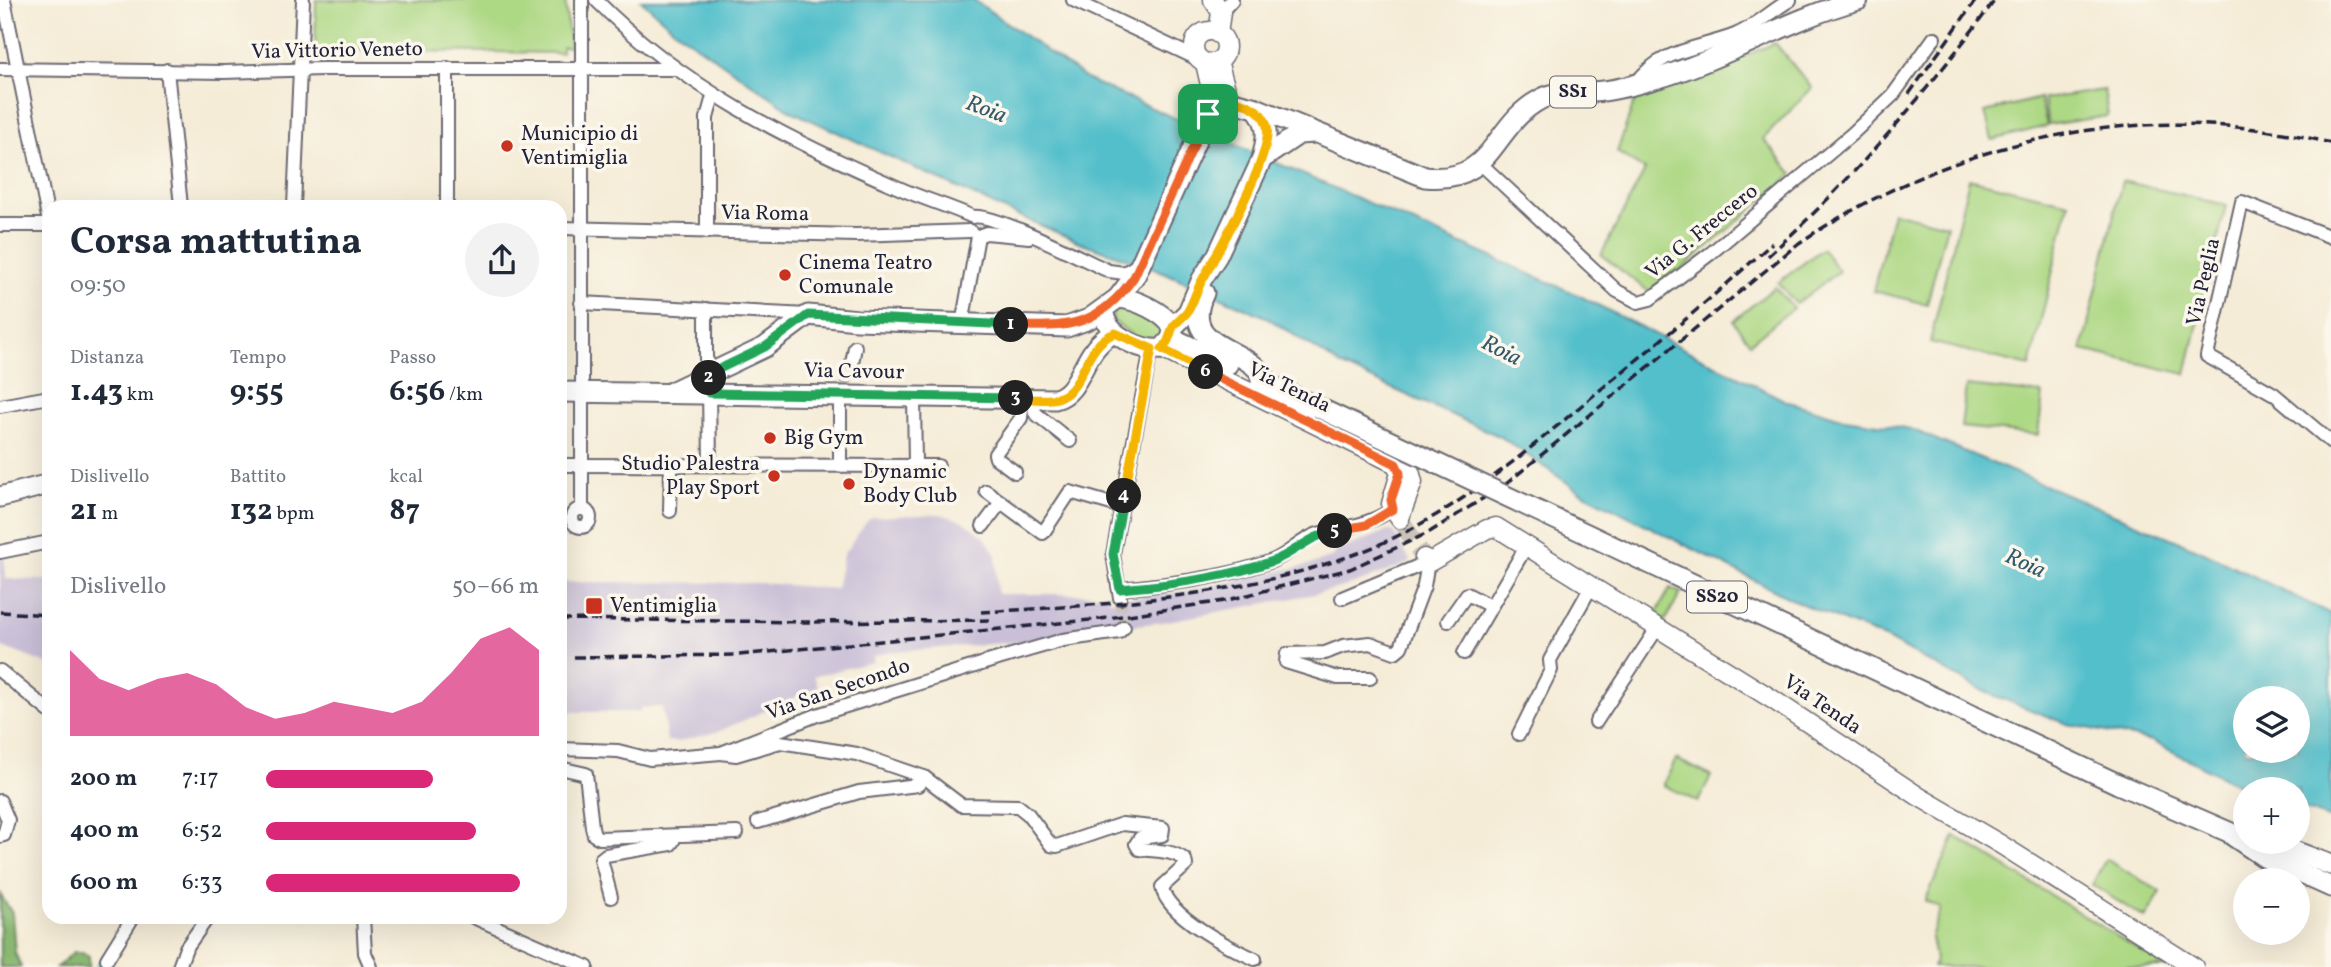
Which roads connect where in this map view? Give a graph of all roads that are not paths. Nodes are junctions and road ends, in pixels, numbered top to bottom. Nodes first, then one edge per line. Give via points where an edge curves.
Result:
1 (4, 0) edge
2 (303, 0) edge
3 (582, 0) edge
4 (596, 0) edge
5 (1073, 0) edge
6 (1790, 0) edge
7 (1857, 0) edge
8 (1222, 4) edge
9 (610, 14) junction
10 (582, 23) junction
11 (1218, 34) junction
12 (1934, 38) dead end
13 (1207, 61) junction
14 (447, 68) junction
15 (0, 69) edge
16 (676, 69) junction
17 (18, 70) junction
18 (167, 70) junction
19 (299, 70) junction
20 (581, 70) junction
21 (1636, 84) junction
22 (713, 96) junction
23 (1230, 100) junction
24 (1256, 108) junction
25 (1205, 120) junction
26 (1315, 132) junction
27 (1275, 139) junction
28 (1481, 164) junction
29 (44, 200) edge
30 (180, 200) edge
31 (293, 200) edge
32 (447, 200) edge
33 (979, 218) junction
34 (42, 224) edge
35 (0, 225) edge
36 (567, 228) edge
37 (581, 229) junction
38 (707, 232) junction
39 (978, 233) junction
40 (1033, 237) junction
41 (2331, 237) edge
42 (1217, 257) junction
43 (1109, 271) junction
44 (1133, 271) junction
45 (581, 303) junction
46 (1112, 303) junction
47 (706, 309) junction
48 (808, 315) junction
49 (962, 324) junction
50 (1067, 327) junction
51 (1115, 333) junction
52 (1168, 337) junction
53 (855, 347) dead end
54 (1090, 352) junction
55 (852, 363) tunnel mouth
56 (711, 379) junction
57 (1272, 386) junction
58 (581, 391) junction
59 (567, 392) edge
60 (844, 392) junction
61 (914, 396) junction
62 (42, 398) edge
63 (1028, 398) junction
64 (0, 407) edge
65 (1070, 440) dead end
66 (2331, 443) edge
67 (840, 464) junction
68 (567, 465) edge
69 (582, 465) junction
70 (671, 465) junction
71 (710, 465) junction
72 (915, 465) junction
73 (938, 466) dead end
74 (1015, 472) dead end
75 (42, 486) edge
76 (986, 491) dead end
77 (0, 497) edge
78 (1001, 502) junction
79 (1122, 507) junction
80 (582, 509) dead end
81 (670, 511) dead end
82 (1399, 517) joint
83 (983, 526) dead end
84 (42, 543) edge
85 (1527, 545) junction
86 (0, 552) edge
87 (1426, 560) junction
88 (1592, 585) junction
89 (1342, 598) dead end
90 (1490, 606) junction
91 (1448, 621) dead end
92 (1124, 627) dead end
93 (1658, 628) junction
94 (1464, 653) dead end
95 (0, 671) edge
96 (1370, 677) dead end
97 (42, 705) edge
98 (1596, 722) dead end
99 (1519, 734) dead end
100 (567, 750) edge
101 (721, 753) junction
102 (567, 770) edge
103 (924, 777) junction
104 (0, 801) edge
105 (758, 822) dead end
106 (2224, 830) junction
107 (737, 833) dead end
108 (2233, 833) edge
109 (0, 836) edge
110 (669, 837) junction
111 (2279, 854) edge
112 (2302, 854) edge
113 (2331, 865) edge
114 (2331, 876) edge
115 (2331, 887) edge
116 (611, 897) dead end
117 (129, 924) edge
118 (203, 924) edge
119 (363, 924) edge
120 (489, 924) edge
121 (107, 959) dead end
122 (1255, 959) dead end
123 (179, 967) edge
124 (371, 967) edge
125 (587, 967) edge
126 (2194, 967) edge

1 - 17 street
2 - 19 street
3 - 10 street
4 - 9 street
5 - 13 street
6 - 21 street via 1737,34 1662,58
7 - 21 main road, SS1 via 1704,62
8 - 11 main road
9 - 10 street via 592,14
9 - 16 street
10 - 20 street
11 - 13 main road via 1225,47
11 - 13 main road via 1207,32 1196,38 1194,52
12 - 28 street, Via G. Freccero via 1893,95 1853,133 1712,253 1650,299 1638,302 1617,292
13 - 23 main road
13 - 25 main road via 1210,85
14 - 19 street, Via Vittorio Veneto
14 - 20 street, Via Vittorio Veneto
14 - 32 street
15 - 17 street, Via Vittorio Veneto
16 - 20 street, Via Vittorio Veneto
16 - 22 street
17 - 18 street, Via Vittorio Veneto
17 - 29 street
18 - 19 street, Via Vittorio Veneto
18 - 30 street
19 - 31 street
20 - 37 street
21 - 28 main road, SS1 via 1547,96 1521,114
22 - 33 street via 827,156
22 - 38 street via 707,118
23 - 24 main road, SS1
23 - 25 main road via 1213,107
24 - 26 main road, SS1
24 - 27 main road
25 - 44 main road
26 - 27 main road
26 - 28 main road, SS1 via 1425,177 1444,179
27 - 42 main road
33 - 39 street via 969,222
33 - 39 street via 989,227
33 - 40 street
34 - 35 street
36 - 37 street, Via Roma
37 - 38 street, Via Roma
37 - 45 street
38 - 39 street, Via Roma
39 - 40 street, Via Roma
39 - 49 street
40 - 43 street
41 - 66 street, Via Peglia via 2242,202 2207,356 2274,394
42 - 52 main road
42 - 57 main road via 1201,300 1203,332 1253,366
43 - 44 street
43 - 46 street via 1116,286
44 - 46 main road
45 - 47 street
45 - 58 street
46 - 50 main road
46 - 51 main road via 1107,324
46 - 52 main road via 1151,310
47 - 48 street
47 - 56 street via 706,359
48 - 49 main road
48 - 56 main road
49 - 50 main road
50 - 54 main road via 1088,339
51 - 52 main road
51 - 54 main road, Via Cavour
52 - 57 main road, SS20
52 - 79 street
52 - 82 main road, Via Tenda via 1413,476
53 - 55 street
54 - 63 main road, Via Cavour via 1070,391 1055,398
56 - 58 main road via 671,392
56 - 60 main road, Via Cavour
56 - 71 street
57 - 106 main road, SS20, bridge
58 - 59 main road
58 - 69 street
60 - 61 main road, Via Cavour
60 - 67 street
61 - 63 main road, Via Cavour
61 - 72 street
62 - 64 street
63 - 65 street via 1035,413
63 - 74 street via 1021,418 996,454
67 - 71 street
67 - 72 street
68 - 69 street
69 - 70 street
69 - 80 street
70 - 71 street
70 - 81 street
72 - 73 street
75 - 77 main road
76 - 78 street
78 - 79 street via 1043,533 1070,492
78 - 83 street
79 - 82 street via 1108,554 1120,594 1265,564 1316,535
84 - 86 street
85 - 87 main road, Via Tenda via 1491,527
85 - 88 main road, Via Tenda
85 - 90 street
87 - 89 street
87 - 96 street via 1424,586 1395,652 1370,643 1325,653 1287,654 1286,662 1338,678
88 - 93 main road, Via Tenda
88 - 99 street via 1550,660 1551,670
90 - 91 street via 1467,594
90 - 94 street
92 - 101 street, Via San Secondo via 1112,634 1063,640 817,715
93 - 98 street
93 - 126 main road, Via Tenda
95 - 97 street
100 - 101 street, Via San Secondo via 618,751 650,758
101 - 103 street via 736,755 780,742 857,754
102 - 110 street via 586,774 594,835
103 - 105 street via 918,785 859,792
103 - 122 street via 961,805 1018,806 1051,845 1122,824 1163,828 1163,834 1140,838 1136,844 1139,849 1185,860 1162,887 1163,896 1195,925
104 - 109 street via 8,820
106 - 108 main road, SS20
106 - 115 main road via 2264,857
107 - 110 street
110 - 116 street via 671,844 601,859
111 - 114 main road
112 - 113 main road
117 - 121 street
118 - 123 street
119 - 124 street
120 - 125 street

